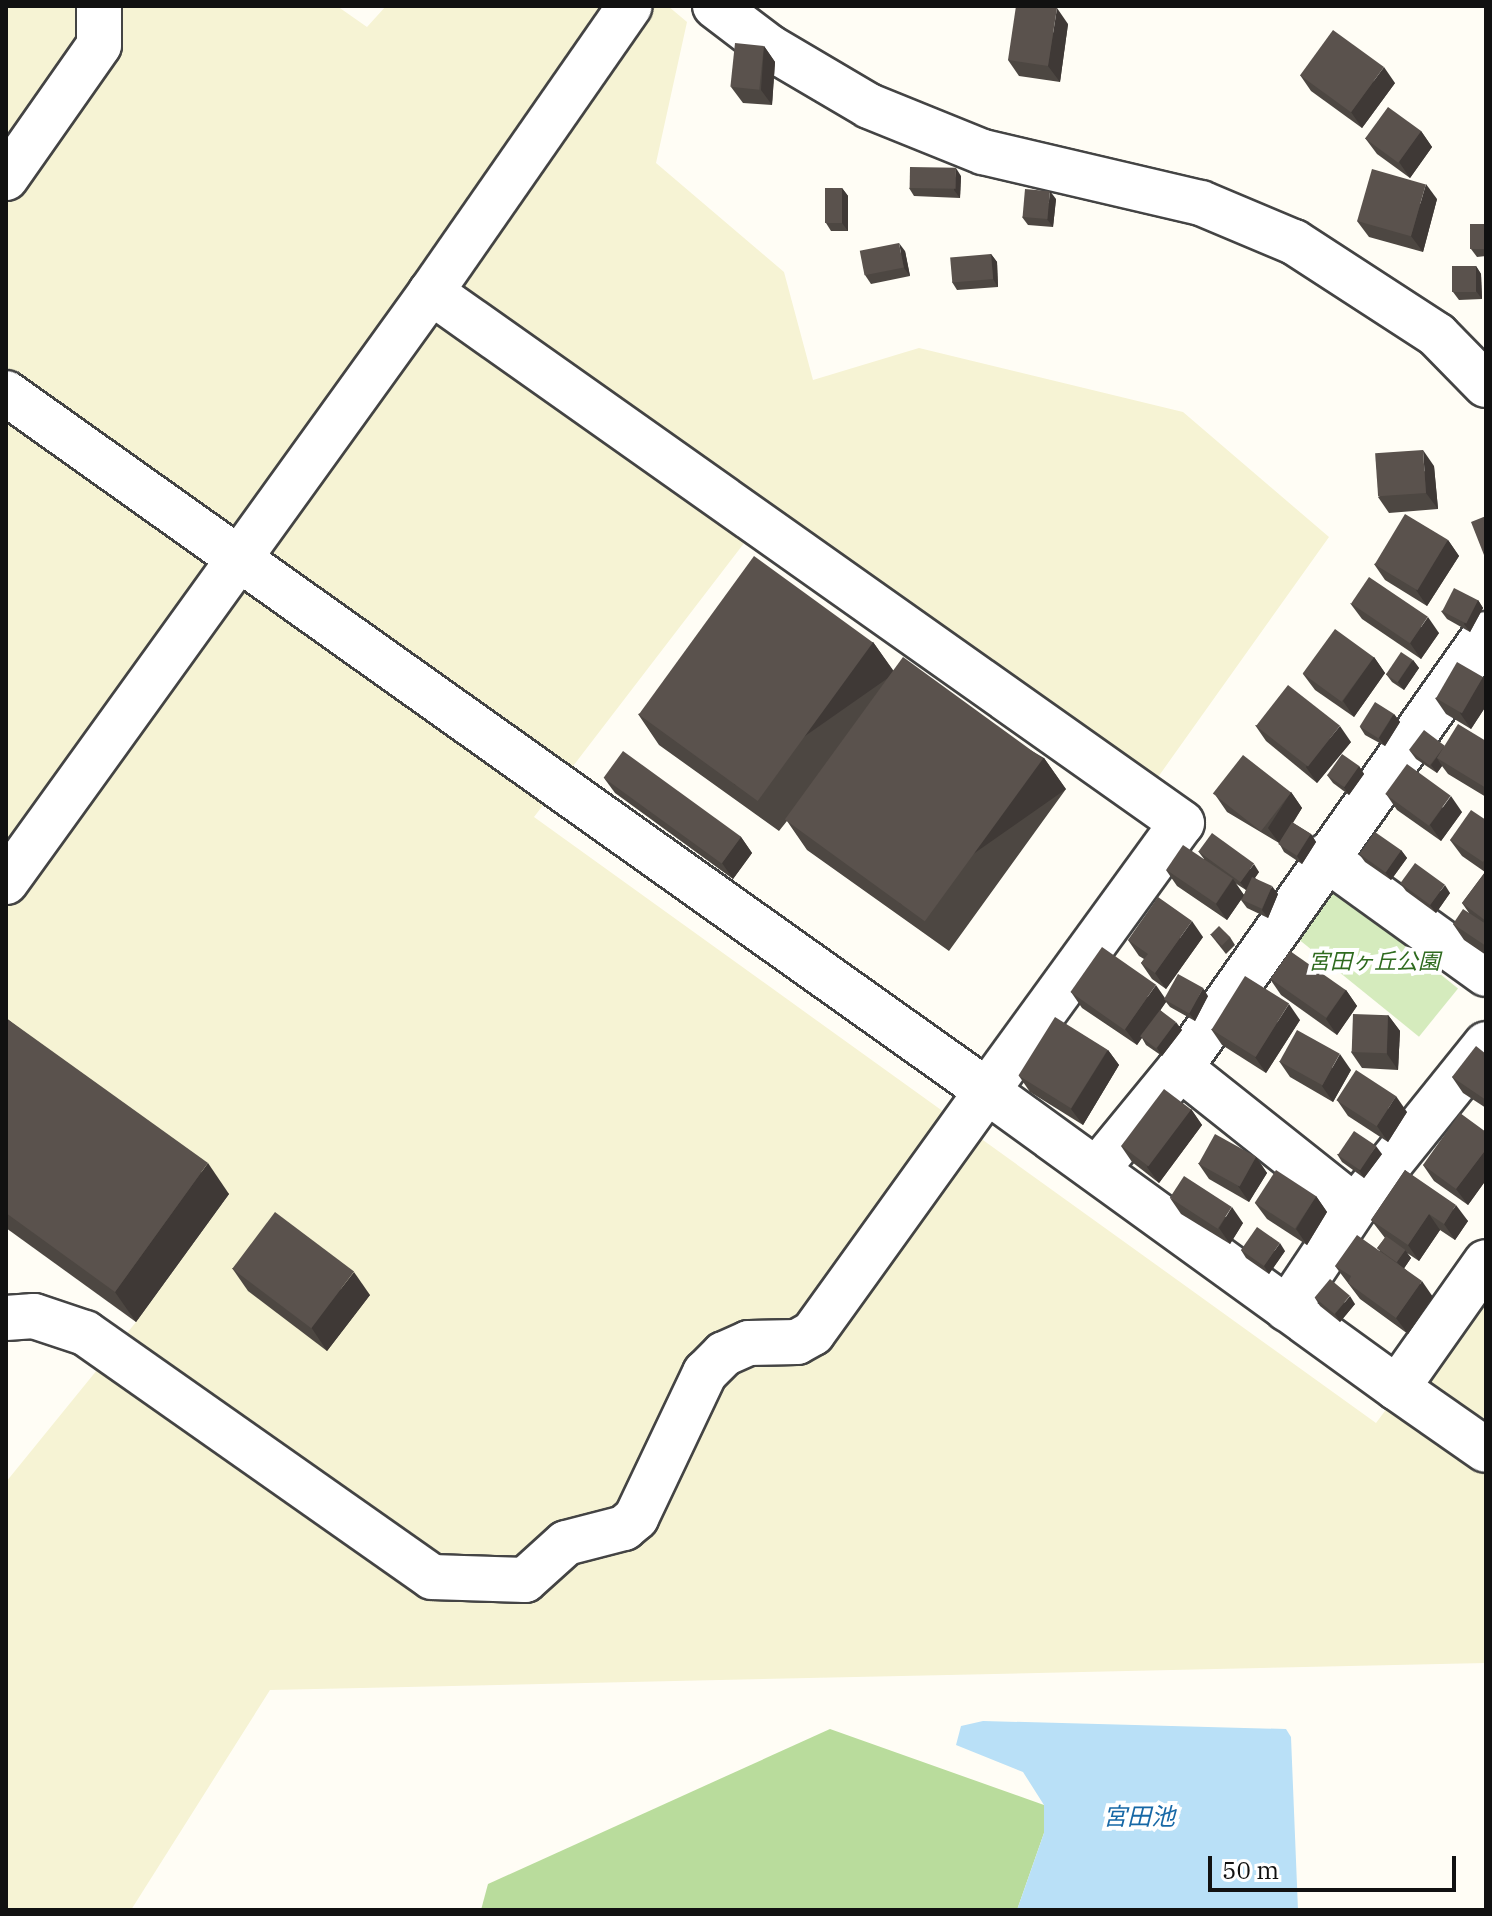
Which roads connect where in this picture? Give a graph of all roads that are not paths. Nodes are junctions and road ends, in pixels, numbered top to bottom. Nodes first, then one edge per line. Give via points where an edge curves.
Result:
1 (99, 6) edge
2 (630, 6) edge
3 (715, 6) edge
4 (6, 178) edge
5 (431, 292) junction
6 (1480, 373) edge
7 (6, 393) edge
8 (235, 559) junction
9 (1486, 634) edge
10 (1324, 857) junction
11 (6, 882) edge
12 (1486, 974) edge
13 (1486, 1044) edge
14 (1180, 1068) junction
15 (987, 1091) junction
16 (1098, 1168) junction
17 (1355, 1207) junction
18 (1486, 1262) edge
19 (1287, 1309) junction
20 (6, 1318) edge
21 (1397, 1388) junction
22 (1486, 1450) edge

1 - 4 street via 99,45
2 - 5 street
3 - 6 street via 769,47 883,112 983,152 1201,203 1294,242 1437,335
5 - 8 street
5 - 15 street via 1182,823
7 - 8 street
8 - 11 street
8 - 15 street
9 - 10 street
10 - 12 street
10 - 14 street
13 - 17 street
14 - 16 street
14 - 17 street
15 - 16 street
15 - 20 street via 813,1333 797,1342 749,1343 724,1354 705,1373 636,1518 624,1528 566,1543 525,1580 432,1577 85,1333 34,1316
16 - 19 street
17 - 19 street
18 - 21 street
19 - 21 street
21 - 22 street

